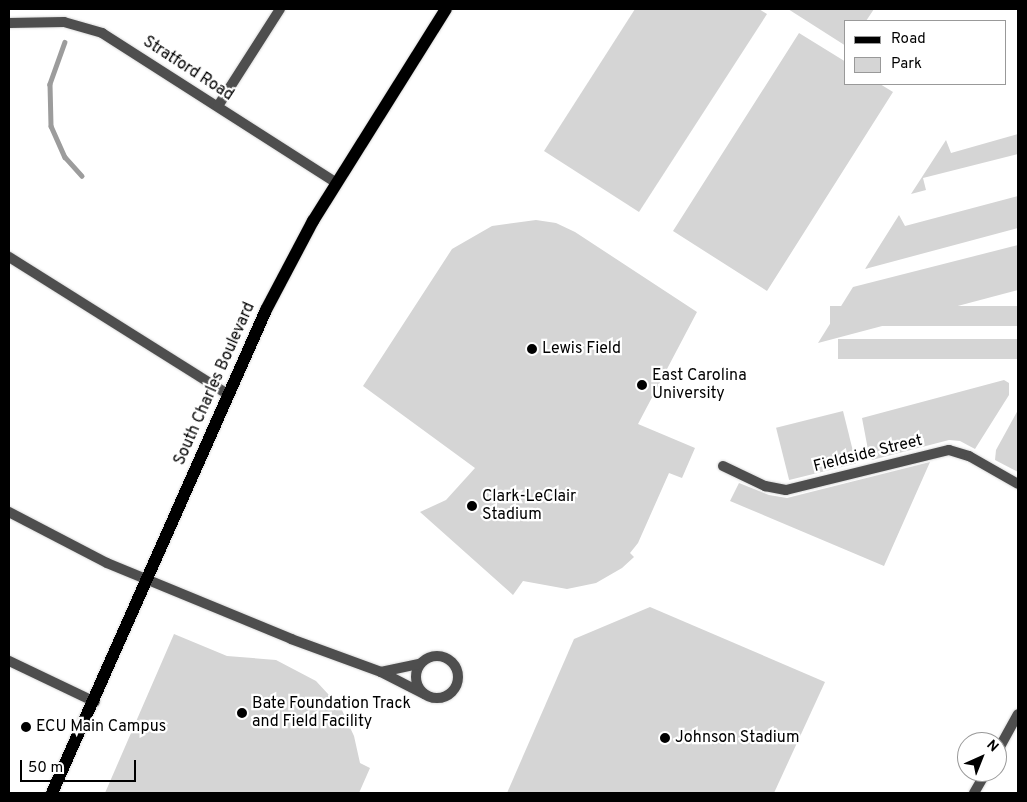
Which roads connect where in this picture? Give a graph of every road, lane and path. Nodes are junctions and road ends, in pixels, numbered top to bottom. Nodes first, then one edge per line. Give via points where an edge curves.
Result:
1 (280, 9) edge
2 (446, 9) edge
3 (9, 23) edge
4 (218, 106) junction
5 (337, 183) junction
6 (9, 257) edge
7 (227, 394) junction
8 (723, 466) dead end
9 (1018, 484) edge
10 (9, 512) edge
11 (147, 578) junction
12 (9, 661) edge
13 (420, 664) junction
14 (381, 672) junction
15 (424, 694) junction
16 (95, 702) junction
17 (1018, 714) edge
18 (1007, 734) edge
19 (980, 782) edge
20 (52, 793) edge
21 (974, 793) edge

1 - 4 street
2 - 5 main road, South Charles Boulevard
3 - 4 street, Stratford Road via 64,22 96,30
4 - 5 street, Stratford Road
5 - 7 main road, South Charles Boulevard via 283,277
6 - 7 street
7 - 11 main road, South Charles Boulevard
8 - 9 street, Fieldside Street via 765,486 786,490 949,450 969,456
10 - 11 street via 82,551
11 - 14 street via 291,639
11 - 16 main road, South Charles Boulevard
12 - 16 street
13 - 14 street
13 - 15 street via 416,676
13 - 15 street via 429,657 442,656 454,664 459,676 450,694 437,699
14 - 15 street
16 - 20 main road, South Charles Boulevard
17 - 18 street
19 - 21 street

